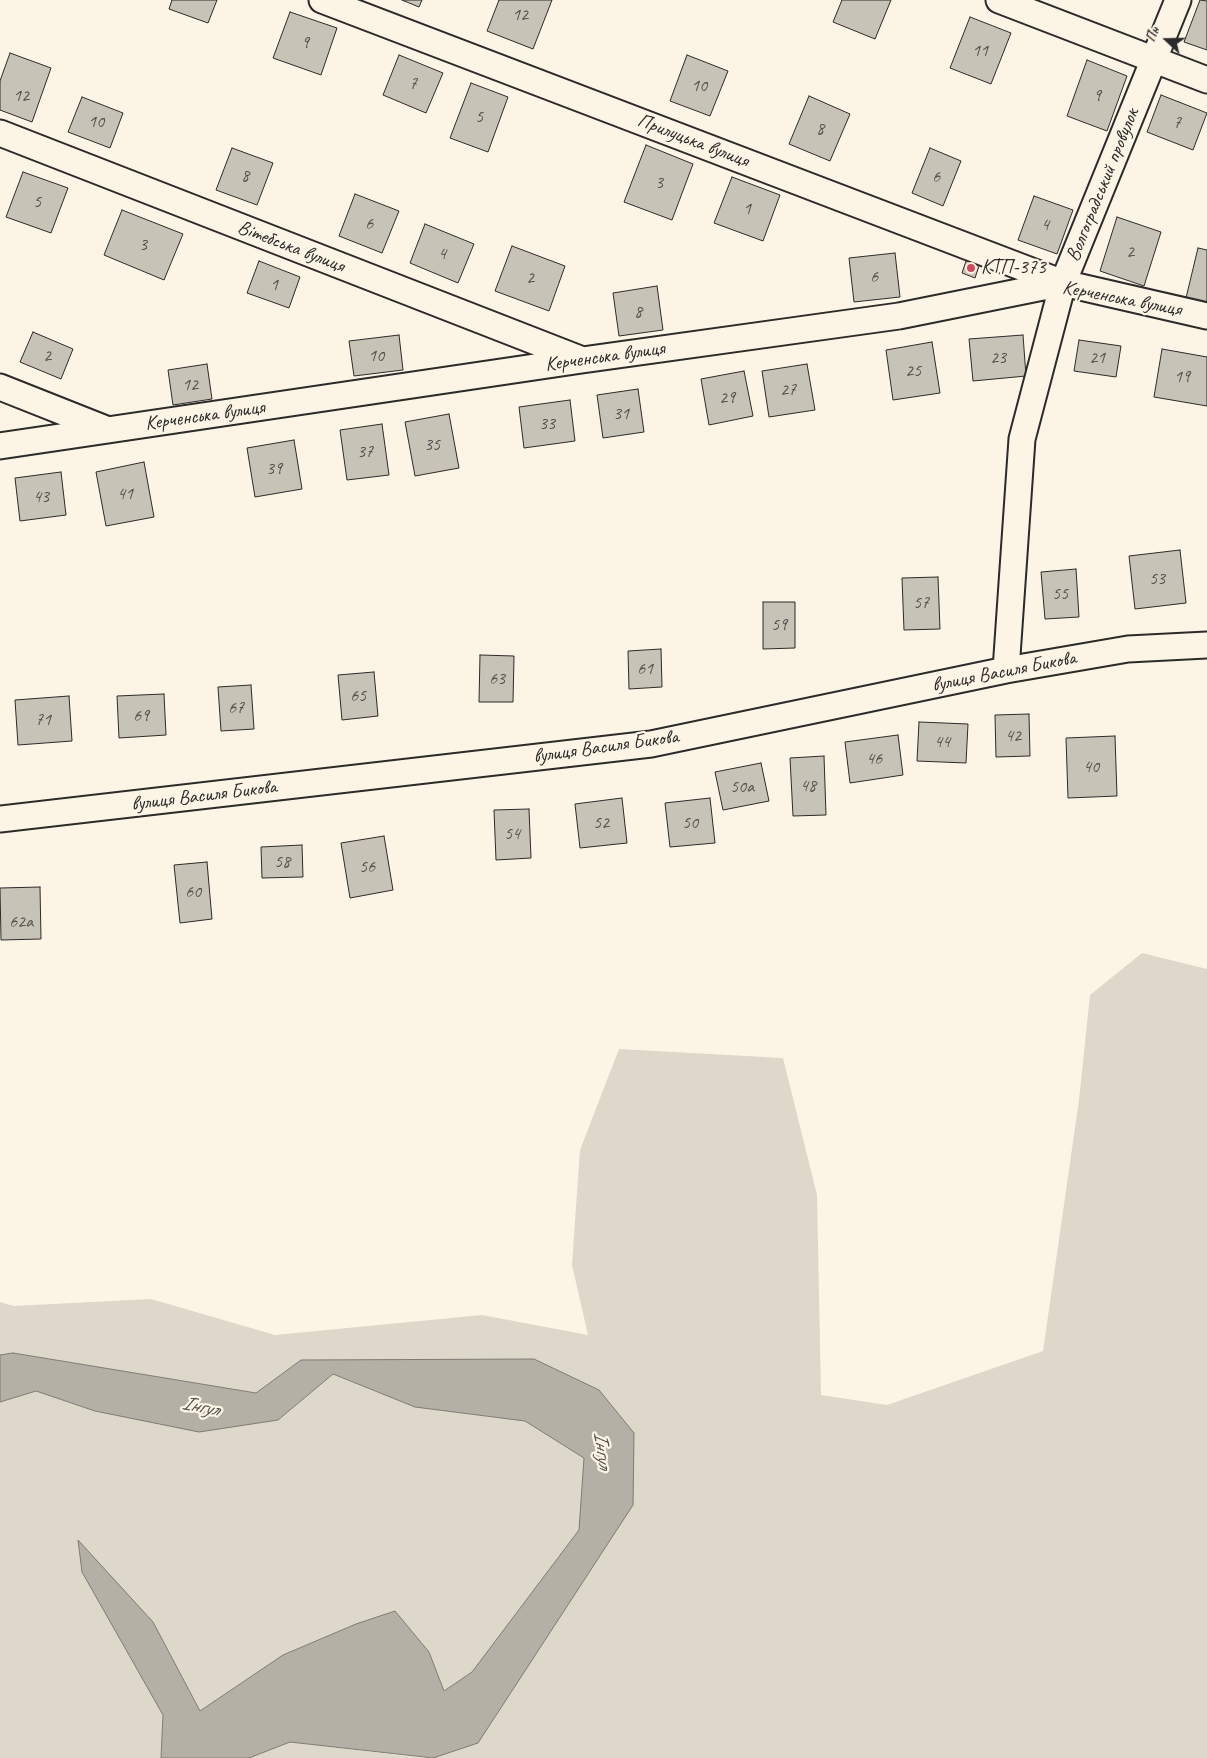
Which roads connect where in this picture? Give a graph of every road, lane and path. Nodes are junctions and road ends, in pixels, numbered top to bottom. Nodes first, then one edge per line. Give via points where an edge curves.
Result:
1 (322, 0) edge
2 (999, 0) edge
3 (1178, 0) edge
4 (1155, 59) junction
5 (1207, 80) edge
6 (0, 133) edge
7 (1063, 283) junction
8 (1207, 316) edge
9 (582, 360) junction
10 (0, 387) edge
11 (109, 430) junction
12 (0, 446) edge
13 (1207, 644) edge
14 (1006, 670) junction
15 (0, 820) edge

1 - 7 street, Прилуцька вулиця
2 - 4 street
3 - 4 street, Волгоградський провулок
4 - 5 street
4 - 7 street, Волгоградський провулок
6 - 9 street, Вітебська вулиця
7 - 8 street, Керченська вулиця
7 - 9 street, Керченська вулиця via 899,316
7 - 14 street, Волгоградський провулок via 1022,439
9 - 11 street, Керченська вулиця
10 - 11 street
11 - 12 street, Керченська вулиця
13 - 14 street, вулиця Василя Бикова via 1128,649
14 - 15 street, вулиця Василя Бикова via 651,744

